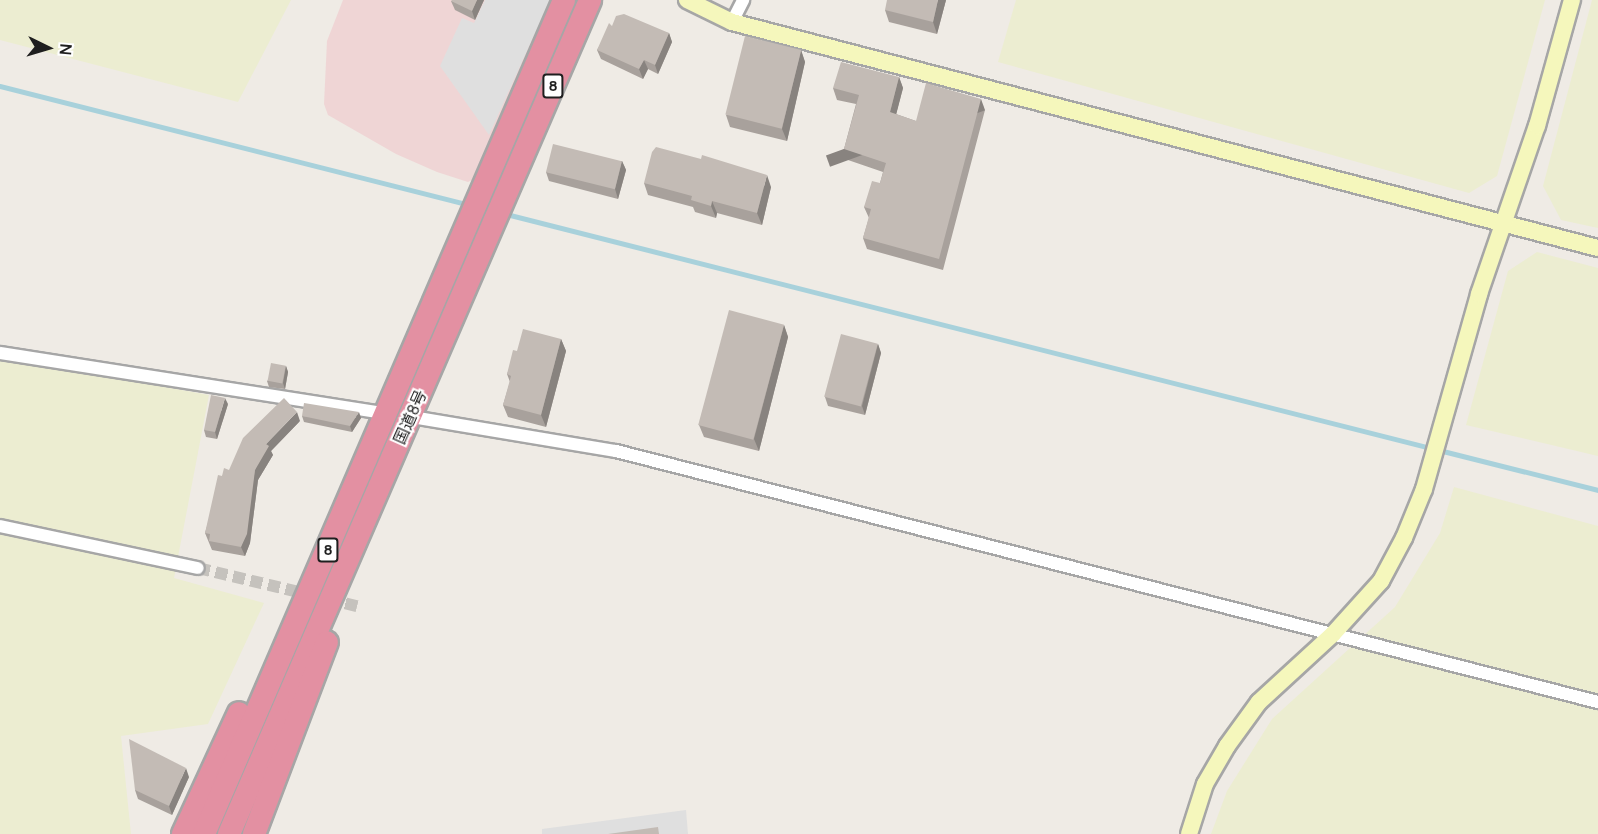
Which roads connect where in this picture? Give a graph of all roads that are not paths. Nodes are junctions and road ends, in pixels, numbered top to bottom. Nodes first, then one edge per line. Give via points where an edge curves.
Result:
1 (564, 0) edge
2 (590, 0) edge
3 (687, 0) edge
4 (743, 0) edge
5 (1572, 0) edge
6 (732, 22) junction
7 (1505, 224) junction
8 (1598, 248) edge
9 (0, 353) edge
10 (384, 412) junction
11 (412, 417) junction
12 (376, 496) junction
13 (0, 526) edge
14 (336, 531) junction
15 (198, 568) tunnel mouth
16 (1333, 634) junction
17 (1598, 702) edge
18 (183, 834) edge
19 (204, 834) edge
20 (229, 834) edge
21 (254, 834) edge
22 (1189, 834) edge

1 - 10 highway, 国道8号 / 8
2 - 11 highway, 国道8号 / 8
3 - 6 street
4 - 6 street
5 - 7 street
6 - 7 street
7 - 8 street
7 - 16 street via 1424,489 1381,581
9 - 10 street
10 - 14 highway, 国道8号 / 8
11 - 12 highway, 国道8号 / 8
11 - 16 street via 616,451
12 - 20 highway, 国道8号 / 8
12 - 21 highway, 8 via 322,657
13 - 15 street
14 - 18 highway, 8 via 260,666
14 - 19 highway, 国道8号 / 8
16 - 17 street
16 - 22 street via 1259,702 1227,746 1205,784

